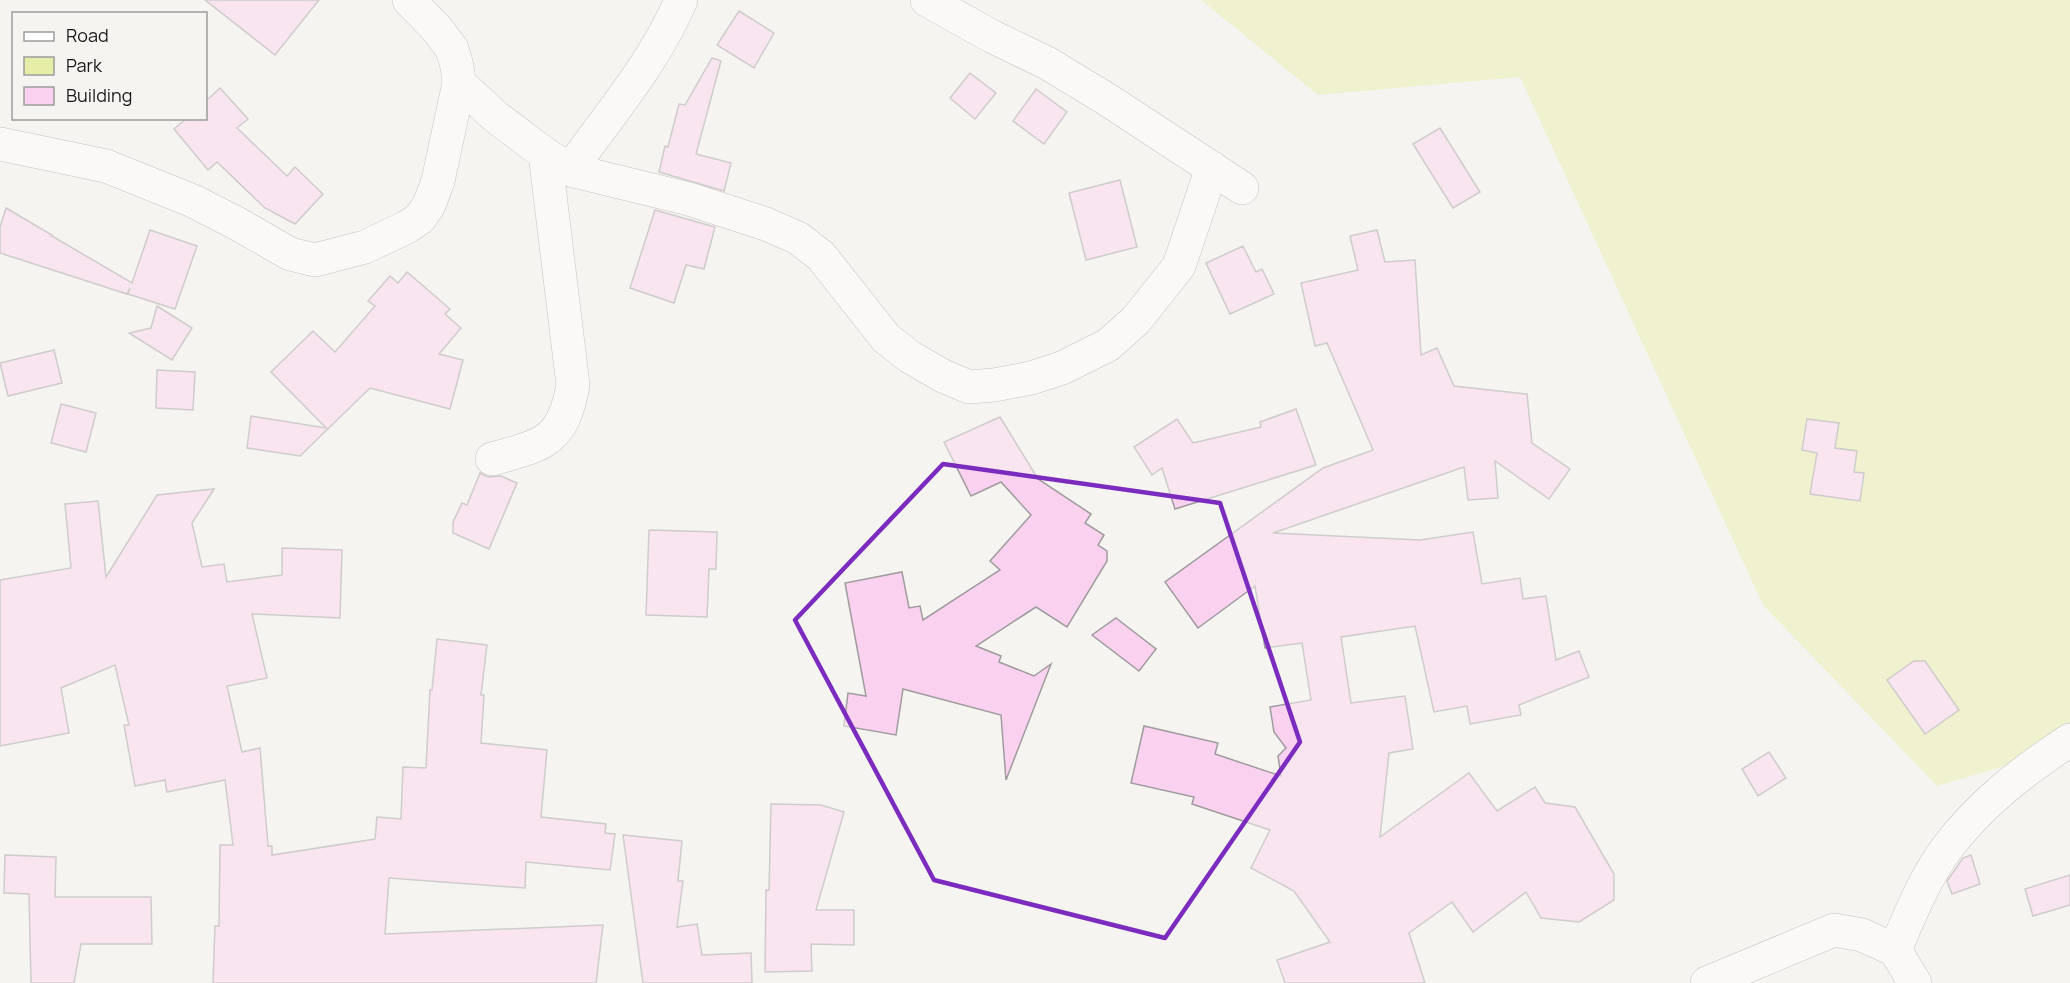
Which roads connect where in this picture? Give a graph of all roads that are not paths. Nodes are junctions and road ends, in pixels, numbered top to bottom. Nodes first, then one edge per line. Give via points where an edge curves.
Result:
1 (409, 0) edge
2 (681, 0) edge
3 (927, 0) edge
4 (459, 83) junction
5 (0, 144) edge
6 (558, 162) junction
7 (1212, 168) junction
8 (1242, 188) dead end
9 (492, 459) dead end
10 (2070, 740) edge
11 (1895, 950) junction
12 (1707, 983) edge
13 (1915, 983) edge

1 - 4 street via 452,49
2 - 6 street via 646,62
3 - 7 street via 1047,63
4 - 5 street via 438,181 420,218 365,247 315,260 290,254 193,201 106,166
4 - 6 street via 496,117
6 - 7 street via 689,199 798,238 821,256 886,338 910,357 969,387 1013,382 1062,368 1108,345 1136,320 1179,266
6 - 9 street via 562,303 573,385 570,407 559,429 536,447
7 - 8 street
10 - 11 street via 2011,781 1946,849
11 - 12 street via 1862,935 1834,930
11 - 13 street

